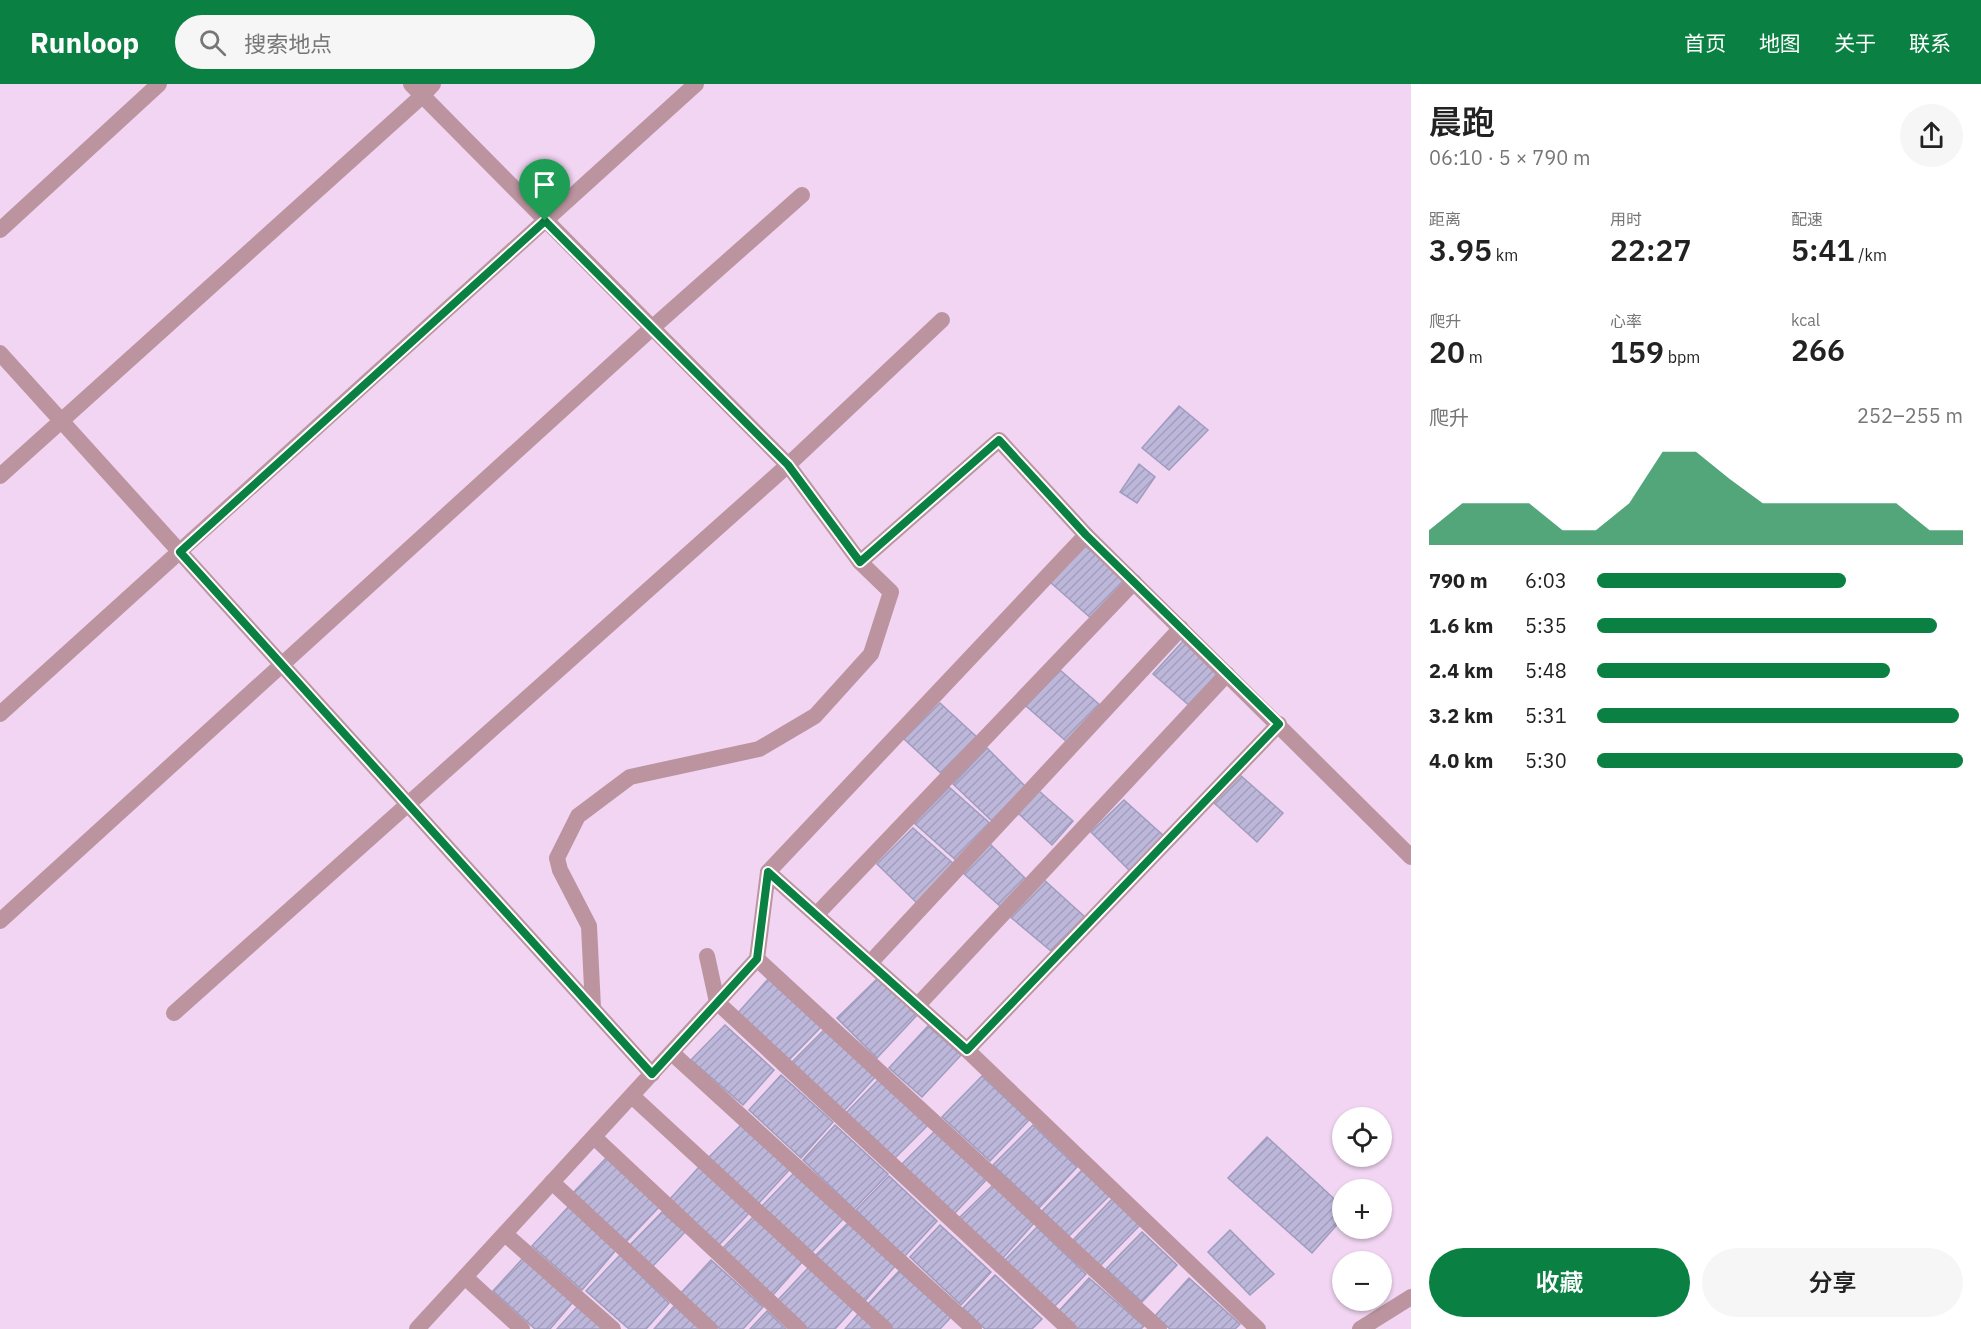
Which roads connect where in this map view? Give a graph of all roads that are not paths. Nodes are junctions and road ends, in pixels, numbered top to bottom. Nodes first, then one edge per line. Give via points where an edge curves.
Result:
1 (159, 84) edge
2 (696, 84) edge
3 (422, 88) edge
4 (802, 195) dead end
5 (545, 221) junction
6 (0, 230) edge
7 (942, 320) dead end
8 (652, 328) junction
9 (0, 353) edge
10 (61, 421) junction
11 (788, 465) junction
12 (0, 476) edge
13 (1086, 535) junction
14 (180, 552) junction
15 (860, 562) junction
16 (1134, 582) junction
17 (1181, 628) junction
18 (282, 665) junction
19 (1227, 674) junction
20 (0, 714) edge
21 (1279, 724) junction
22 (408, 804) junction
23 (1411, 857) edge
24 (768, 872) junction
25 (816, 915) junction
26 (0, 921) edge
27 (707, 956) dead end
28 (757, 959) junction
29 (870, 963) junction
30 (717, 1002) junction
31 (917, 1006) junction
32 (593, 1008) junction
33 (174, 1013) dead end
34 (967, 1050) junction
35 (672, 1053) junction
36 (652, 1074) junction
37 (632, 1096) junction
38 (594, 1137) junction
39 (552, 1182) junction
40 (505, 1234) junction
41 (465, 1277) junction
42 (1410, 1299) edge
43 (417, 1329) edge
44 (522, 1329) edge
45 (613, 1329) edge
46 (710, 1329) edge
47 (799, 1329) edge
48 (885, 1329) edge
49 (974, 1329) edge
50 (1069, 1329) edge
51 (1159, 1329) edge
52 (1258, 1329) edge
53 (1360, 1329) edge

1 - 6 street
2 - 5 street
3 - 5 street
3 - 10 street
4 - 8 street
5 - 8 street
5 - 14 street
7 - 11 street
8 - 11 street
8 - 18 street
9 - 10 street
10 - 12 street
10 - 14 street
11 - 15 street
11 - 22 street
13 - 15 street via 999,440
13 - 16 street
13 - 24 street
14 - 18 street
14 - 20 street
15 - 32 street via 891,592 871,654 815,716 759,749 630,777 578,816 557,858 588,926
16 - 17 street
16 - 25 street
17 - 19 street
17 - 29 street
18 - 22 street
18 - 26 street
19 - 21 street
19 - 31 street
21 - 23 street
21 - 34 street
22 - 32 street
22 - 33 street
24 - 25 street
24 - 28 street
25 - 29 street
27 - 30 street
28 - 30 street
28 - 51 street
29 - 31 street
30 - 35 street
30 - 50 street
31 - 34 street
32 - 36 street
34 - 52 street
35 - 36 street
35 - 49 street
36 - 37 street
37 - 38 street
37 - 48 street
38 - 39 street
38 - 47 street
39 - 40 street
39 - 46 street
40 - 41 street
40 - 45 street
41 - 43 street
41 - 44 street
42 - 53 street

